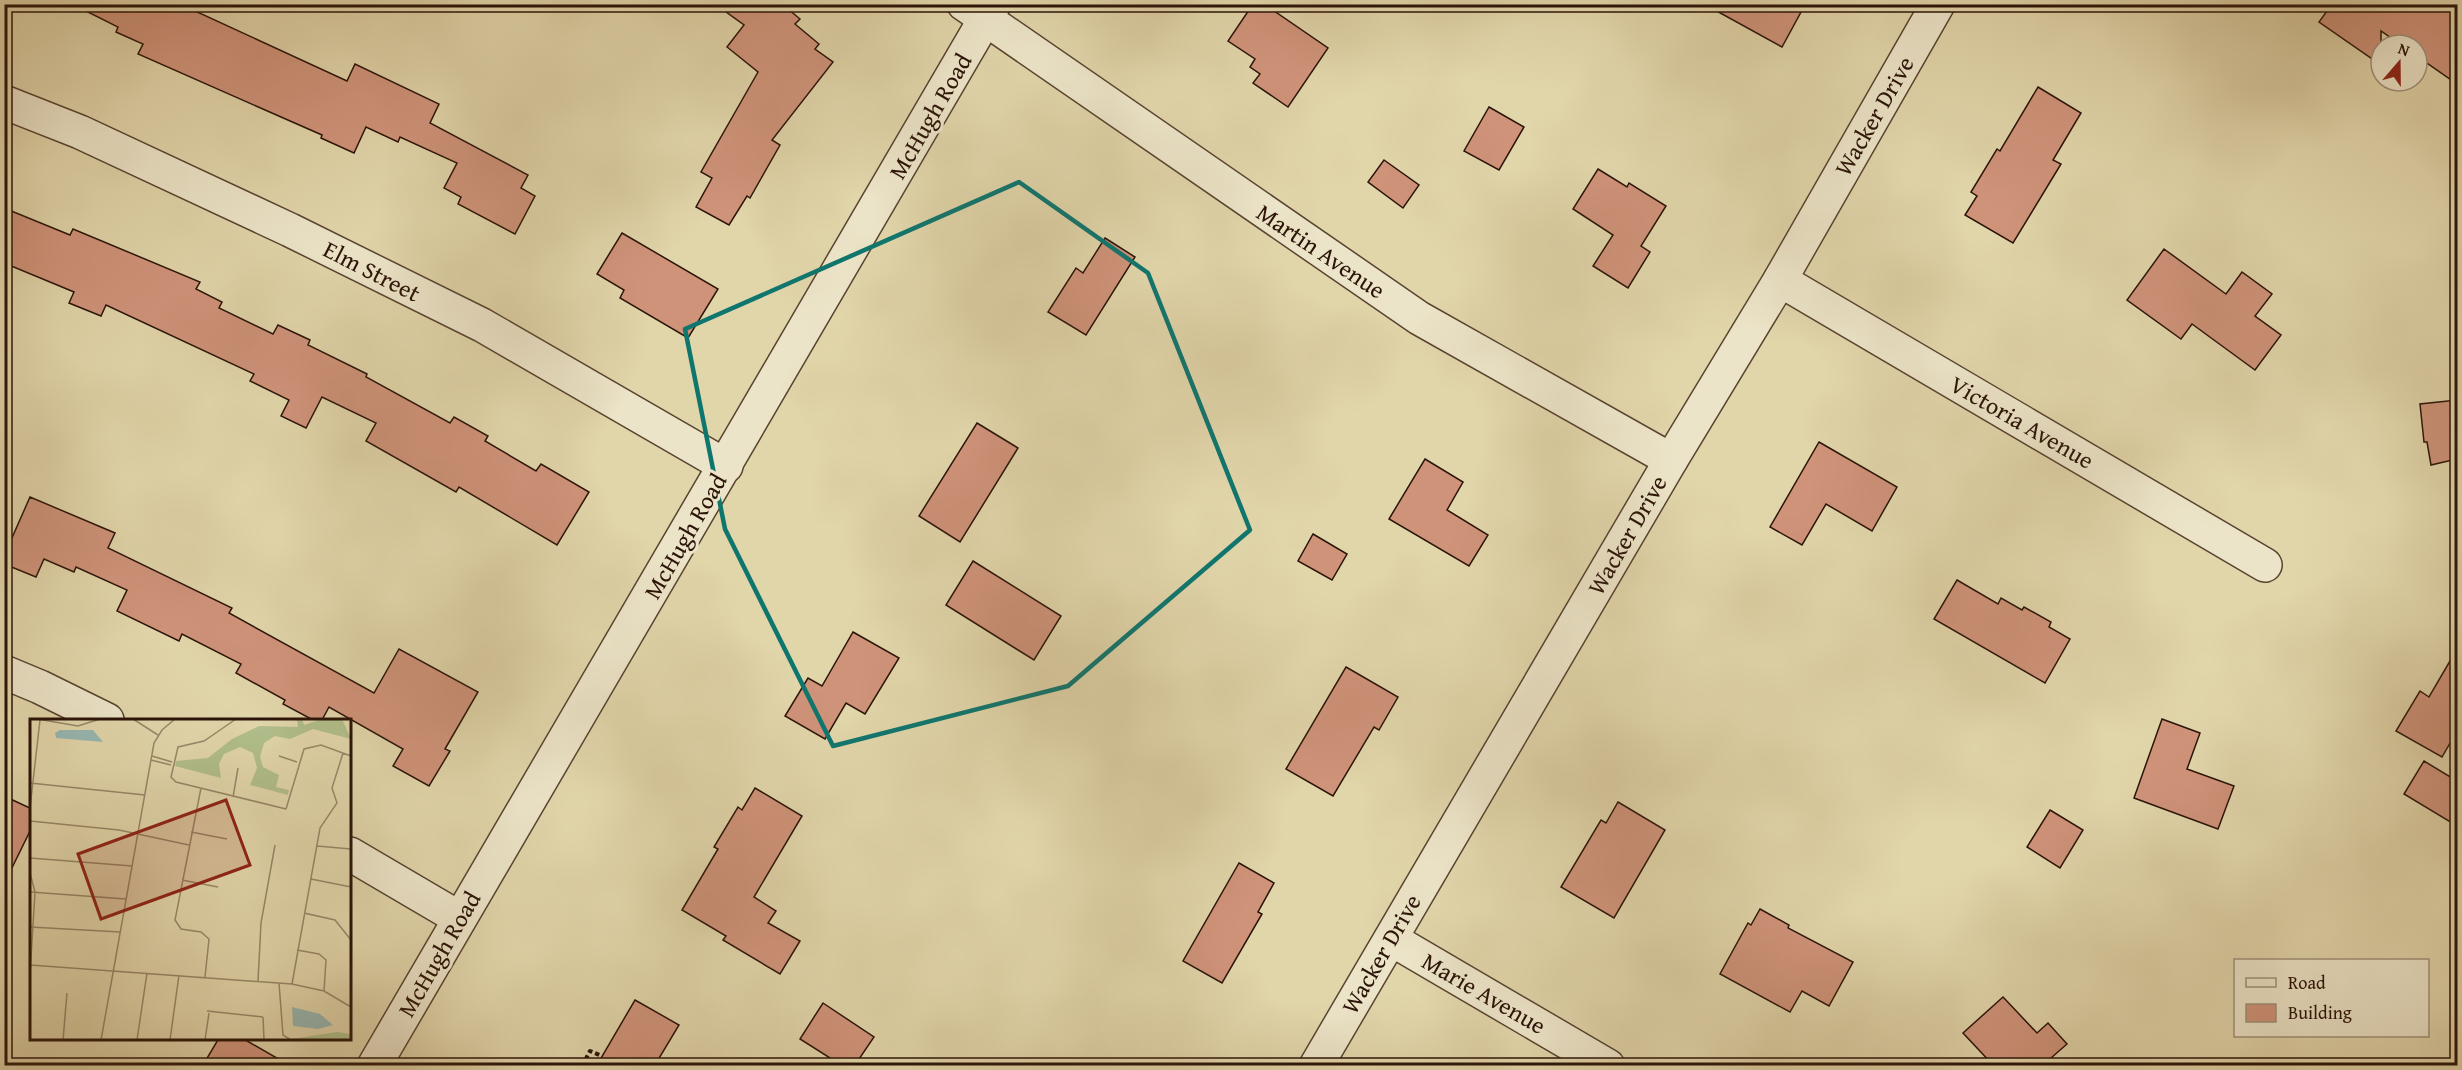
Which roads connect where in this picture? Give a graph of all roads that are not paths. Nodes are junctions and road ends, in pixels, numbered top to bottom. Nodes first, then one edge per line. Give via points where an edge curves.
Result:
1 (1938, 4) edge
2 (982, 9) edge
3 (4, 102) edge
4 (1780, 280) junction
5 (1671, 460) junction
6 (726, 466) junction
7 (2265, 565) dead end
8 (4, 672) edge
9 (104, 719) edge
10 (351, 855) edge
11 (459, 918) junction
12 (1390, 939) junction
13 (374, 1065) edge
14 (1316, 1065) edge
15 (1608, 1065) edge

1 - 4 street, Wacker Drive
2 - 5 street, Martin Avenue via 1146,131 1419,318
2 - 6 street, McHugh Road
3 - 6 street, Elm Street via 80,132 482,325
4 - 5 street, Wacker Drive
4 - 7 street, Victoria Avenue
5 - 12 street, Wacker Drive
6 - 11 street, McHugh Road
8 - 9 street
10 - 11 street
11 - 13 street, McHugh Road
12 - 14 street, Wacker Drive
12 - 15 street, Marie Avenue

